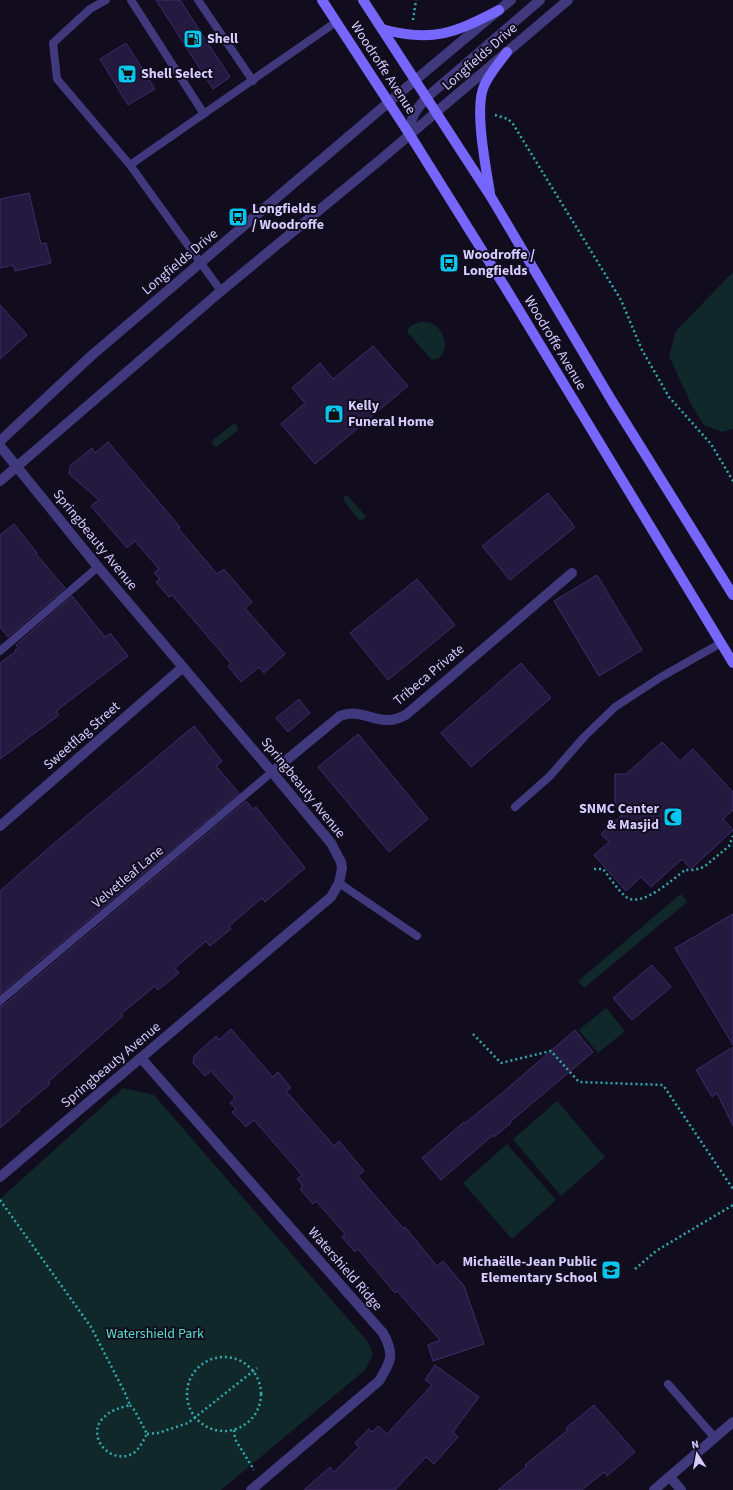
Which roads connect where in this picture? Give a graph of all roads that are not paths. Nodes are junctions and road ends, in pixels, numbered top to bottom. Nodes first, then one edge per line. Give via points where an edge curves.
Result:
1 (106, 0) edge
2 (131, 0) edge
3 (198, 0) edge
4 (322, 0) edge
5 (363, 0) edge
6 (511, 0) edge
7 (540, 0) edge
8 (568, 0) edge
9 (499, 10) junction
10 (336, 22) junction
11 (382, 29) junction
12 (507, 52) junction
13 (253, 81) junction
14 (415, 81) junction
15 (426, 98) junction
16 (389, 102) junction
17 (436, 113) junction
18 (204, 114) junction
19 (410, 135) junction
20 (130, 165) junction
21 (491, 197) junction
22 (200, 263) junction
23 (221, 291) junction
24 (0, 441) edge
25 (0, 446) edge
26 (17, 467) junction
27 (0, 481) edge
28 (98, 567) junction
29 (572, 573) dead end
30 (733, 595) edge
31 (721, 643) junction
32 (0, 651) edge
33 (733, 663) edge
34 (183, 667) junction
35 (272, 772) junction
36 (515, 807) dead end
37 (0, 826) edge
38 (339, 883) junction
39 (417, 936) dead end
40 (0, 1001) edge
41 (141, 1058) junction
42 (0, 1177) edge
43 (668, 1384) dead end
44 (733, 1422) edge
45 (715, 1438) junction
46 (670, 1477) junction
47 (251, 1490) edge
48 (654, 1490) edge
49 (681, 1490) edge

1 - 20 lane via 90,9 53,43 57,79
2 - 18 lane
3 - 13 lane
4 - 10 main road, Woodroffe Avenue
5 - 11 main road, Woodroffe Avenue
6 - 9 street, Longfields Drive
7 - 15 street, Longfields Drive
8 - 12 street, Longfields Drive
9 - 11 main road via 467,26 437,35 411,36
9 - 14 street, Longfields Drive
10 - 13 lane
10 - 16 main road, Woodroffe Avenue
11 - 14 main road, Woodroffe Avenue
12 - 17 street, Longfields Drive
12 - 21 main road via 484,86 480,100
13 - 18 lane
14 - 15 main road, Woodroffe Avenue
14 - 16 street, Longfields Drive
15 - 17 main road, Woodroffe Avenue
15 - 19 street, Longfields Drive via 413,114
16 - 19 main road, Woodroffe Avenue
16 - 22 street, Longfields Drive
17 - 19 street, Longfields Drive
17 - 21 main road, Woodroffe Avenue
18 - 20 lane
19 - 23 street, Longfields Drive
19 - 31 main road, Woodroffe Avenue via 506,287
20 - 22 lane
21 - 30 main road, Woodroffe Avenue via 612,401
22 - 23 lane
22 - 24 street, Longfields Drive via 91,356
23 - 26 street, Longfields Drive
25 - 26 street, Springbeauty Avenue
26 - 27 street, Longfields Drive
26 - 28 street, Springbeauty Avenue
28 - 32 lane
28 - 34 street, Springbeauty Avenue
29 - 35 street, Tribeca Private via 407,714 386,721 354,713 345,714
31 - 33 main road, Woodroffe Avenue
31 - 36 lane via 615,707 550,776
34 - 35 street, Springbeauty Avenue
34 - 37 street, Sweetflag Street
35 - 38 street, Springbeauty Avenue via 331,843 341,862
35 - 40 lane, Velvetleaf Lane
38 - 39 lane
38 - 41 street, Springbeauty Avenue via 331,897
41 - 42 street, Springbeauty Avenue
41 - 47 street, Watershield Ridge via 383,1333 390,1346 390,1364 379,1381
43 - 45 lane
44 - 45 street
45 - 46 street
46 - 48 street
46 - 49 street

